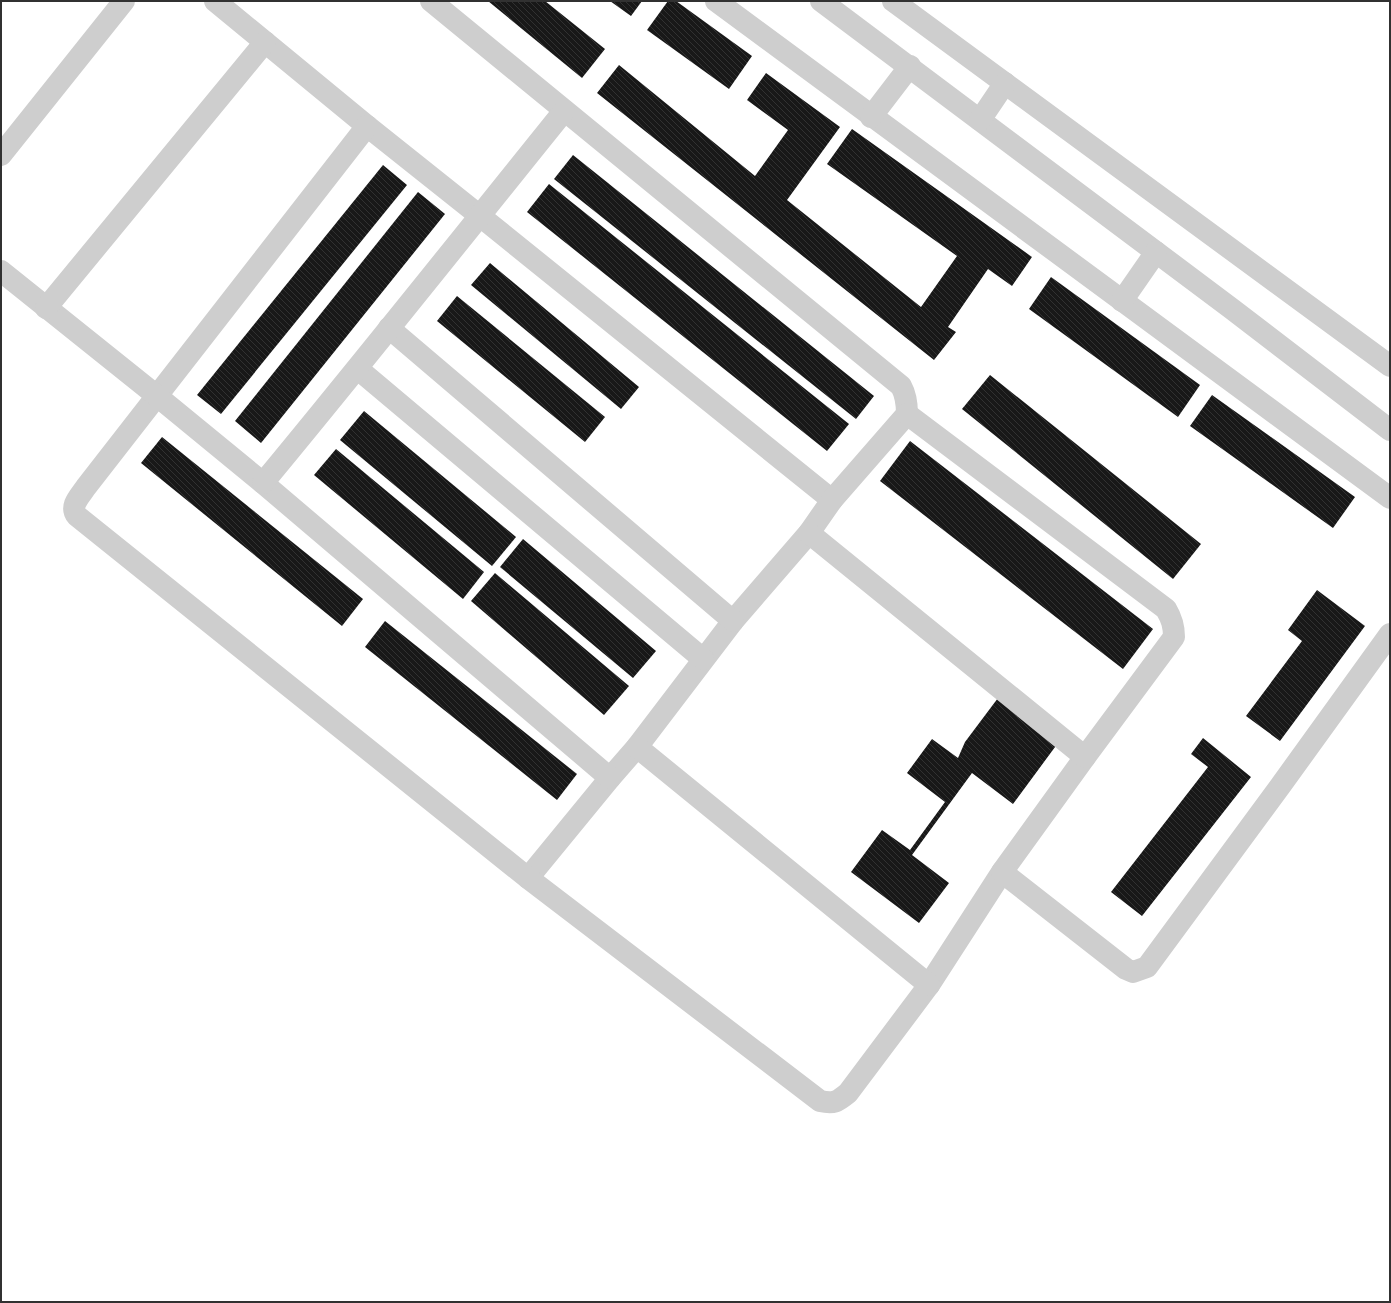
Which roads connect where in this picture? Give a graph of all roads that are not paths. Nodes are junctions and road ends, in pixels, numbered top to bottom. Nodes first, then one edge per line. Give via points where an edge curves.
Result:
1 (124, 1) edge
2 (215, 1) edge
3 (431, 1) edge
4 (716, 1) edge
5 (821, 1) edge
6 (893, 1) edge
7 (265, 42) junction
8 (910, 66) junction
9 (1005, 83) junction
10 (564, 111) junction
11 (872, 116) junction
12 (980, 120) junction
13 (367, 126) junction
14 (1, 155) edge
15 (480, 216) junction
16 (1156, 252) junction
17 (1, 271) edge
18 (1122, 301) junction
19 (46, 308) junction
20 (389, 328) junction
21 (1390, 366) edge
22 (358, 369) junction
23 (157, 396) junction
24 (907, 414) junction
25 (1390, 430) edge
26 (263, 483) junction
27 (1390, 498) edge
28 (832, 500) junction
29 (809, 533) junction
30 (733, 621) junction
31 (1390, 634) edge
32 (703, 659) junction
33 (637, 747) junction
34 (1085, 757) junction
35 (610, 778) junction
36 (1002, 872) junction
37 (528, 878) junction
38 (929, 985) junction

1 - 14 street
2 - 7 street
3 - 10 street
4 - 11 street
5 - 8 street
6 - 9 street
7 - 13 street
7 - 19 street
8 - 11 street
8 - 12 street
9 - 12 street
9 - 21 street
10 - 15 street
10 - 24 street via 901,386 905,394
11 - 18 street
12 - 16 street
13 - 15 street
13 - 23 street
15 - 20 street
15 - 28 street
16 - 18 street
16 - 25 street
17 - 19 street
18 - 27 street
19 - 23 street
20 - 22 street
20 - 30 street
22 - 26 street
22 - 32 street
23 - 26 street
23 - 37 street via 76,500 74,512
24 - 28 street
24 - 34 street via 1166,609 1172,620 1174,637
26 - 35 street
28 - 29 street
29 - 30 street
29 - 34 street
30 - 32 street
31 - 36 street via 1147,967 1133,972 1126,969
32 - 33 street
33 - 35 street
33 - 38 street
34 - 36 street
35 - 37 street
36 - 38 street
37 - 38 street via 820,1101 839,1101 848,1093

